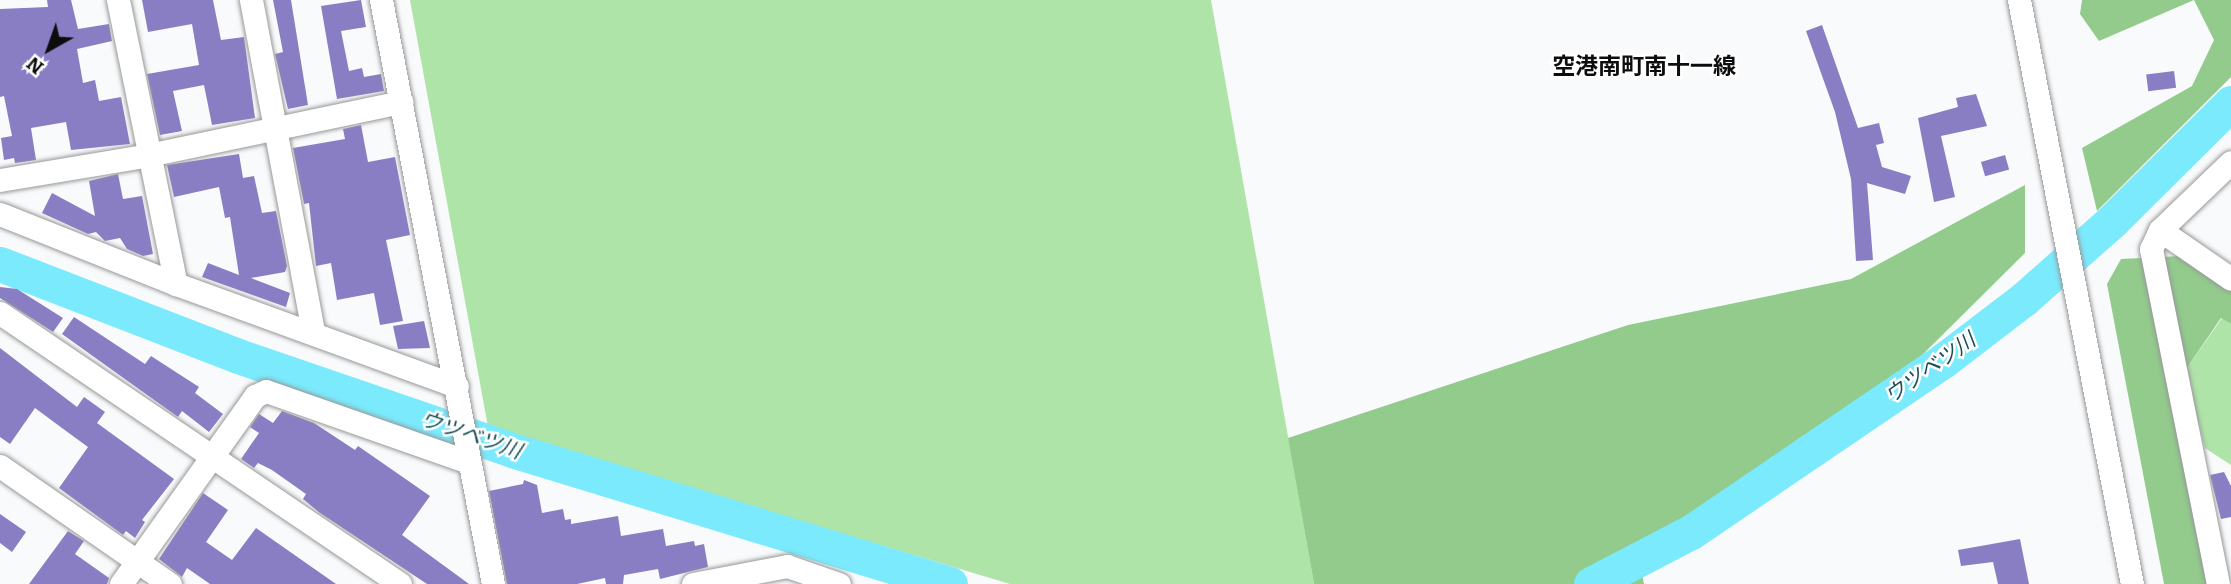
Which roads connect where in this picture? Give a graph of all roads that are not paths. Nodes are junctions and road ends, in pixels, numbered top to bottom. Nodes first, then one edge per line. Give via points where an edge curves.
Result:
1 (118, 0) edge
2 (251, 0) edge
3 (381, 0) edge
4 (2019, 0) edge
5 (401, 102) junction
6 (274, 128) junction
7 (149, 155) junction
8 (2231, 162) edge
9 (0, 180) edge
10 (0, 214) edge
11 (2160, 230) junction
12 (2231, 279) edge
13 (176, 284) junction
14 (0, 313) edge
15 (313, 331) junction
16 (458, 397) junction
17 (213, 457) junction
18 (468, 457) junction
19 (0, 466) edge
20 (136, 561) junction
21 (757, 578) edge
22 (121, 584) edge
23 (170, 584) edge
24 (400, 584) edge
25 (493, 584) edge
26 (693, 584) edge
27 (839, 584) edge
28 (2132, 584) edge
29 (2218, 584) edge

1 - 7 street
2 - 6 street
3 - 5 street
4 - 28 street
5 - 6 street
5 - 16 street
6 - 7 street
6 - 15 street
7 - 9 street
7 - 13 street
8 - 11 street
10 - 13 street
11 - 12 street
11 - 29 street via 2151,249
13 - 15 street
14 - 17 street
15 - 16 street
16 - 18 street
17 - 18 street via 255,396 266,391
17 - 20 street
17 - 24 street
18 - 25 street
19 - 20 street
20 - 22 street
20 - 23 street
21 - 26 street
21 - 27 street via 787,566

